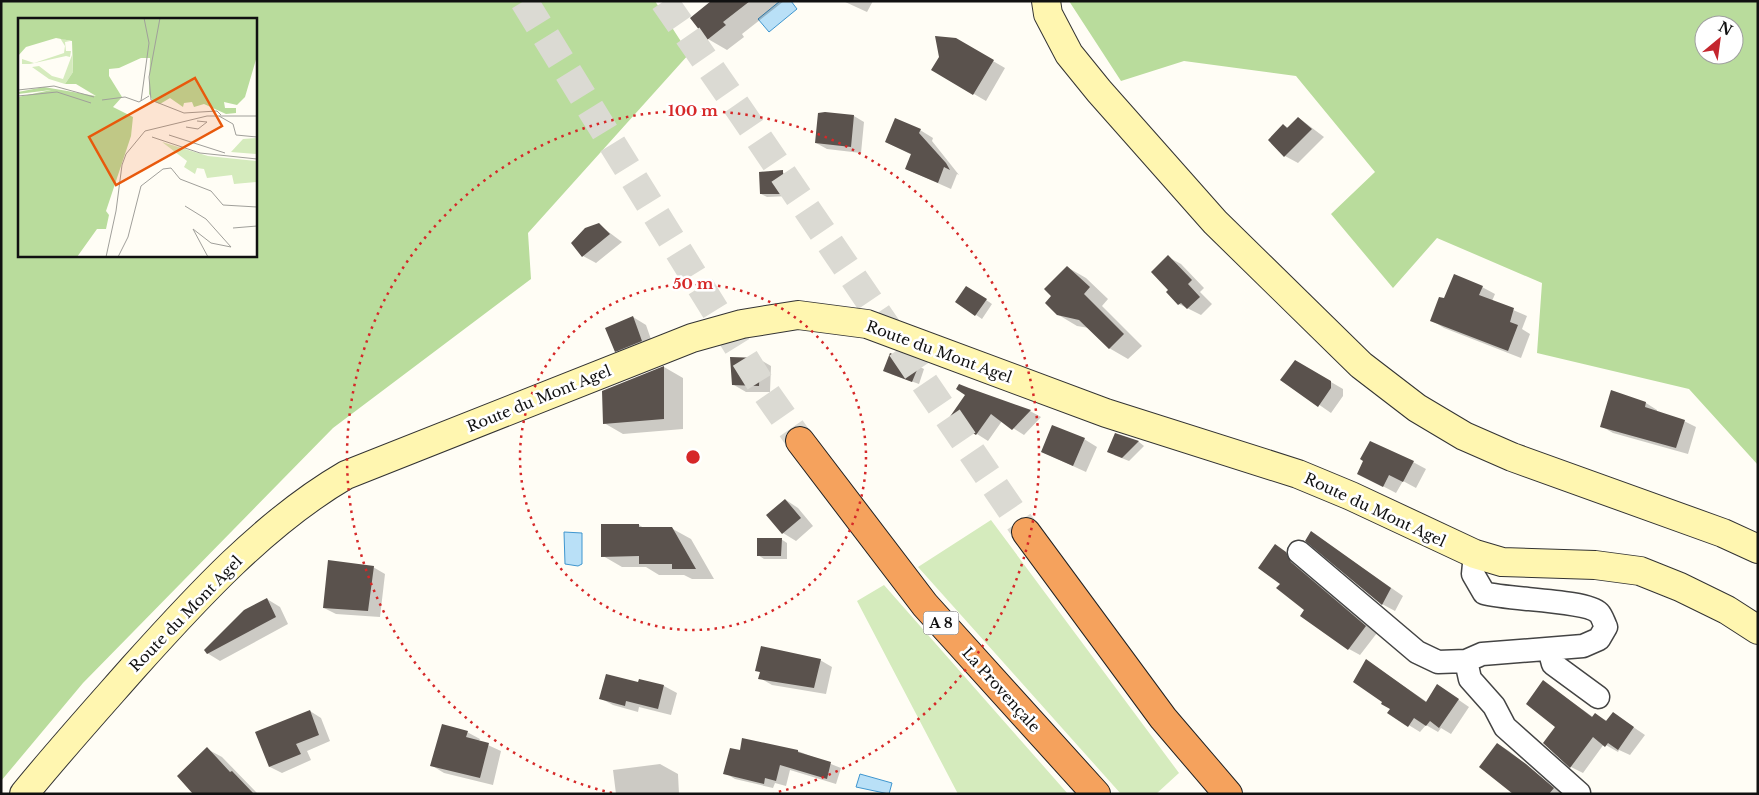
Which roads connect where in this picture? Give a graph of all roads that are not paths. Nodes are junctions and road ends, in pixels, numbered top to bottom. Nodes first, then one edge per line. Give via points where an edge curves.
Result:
1 (1046, 1) edge
2 (800, 441) tunnel mouth
3 (1026, 532) tunnel mouth
4 (1758, 549) edge
5 (1299, 552) dead end
6 (1475, 554) junction
7 (1758, 630) edge
8 (1549, 649) junction
9 (1466, 661) junction
10 (1598, 697) dead end
11 (1579, 793) edge
12 (24, 794) edge
13 (1096, 794) edge
14 (1228, 794) edge

1 - 4 street via 1048,14 1069,54 1131,127 1215,222 1361,365 1417,408 1464,436
2 - 13 highway, La Provençale / A 8 via 925,604
3 - 14 highway via 1163,718
5 - 9 street via 1416,652 1438,662
6 - 7 street, Route du Mont Agel via 1502,562 1595,565 1640,571 1727,610
6 - 8 street via 1473,574 1484,592 1501,598 1586,605 1599,613 1606,627 1599,639 1583,646
6 - 12 street, Route du Mont Agel via 1298,474 1106,413 867,324 798,315 692,338 346,475 316,492 212,583
8 - 9 street via 1482,654
8 - 10 street via 1553,664
9 - 11 street via 1470,679 1494,706 1505,728

